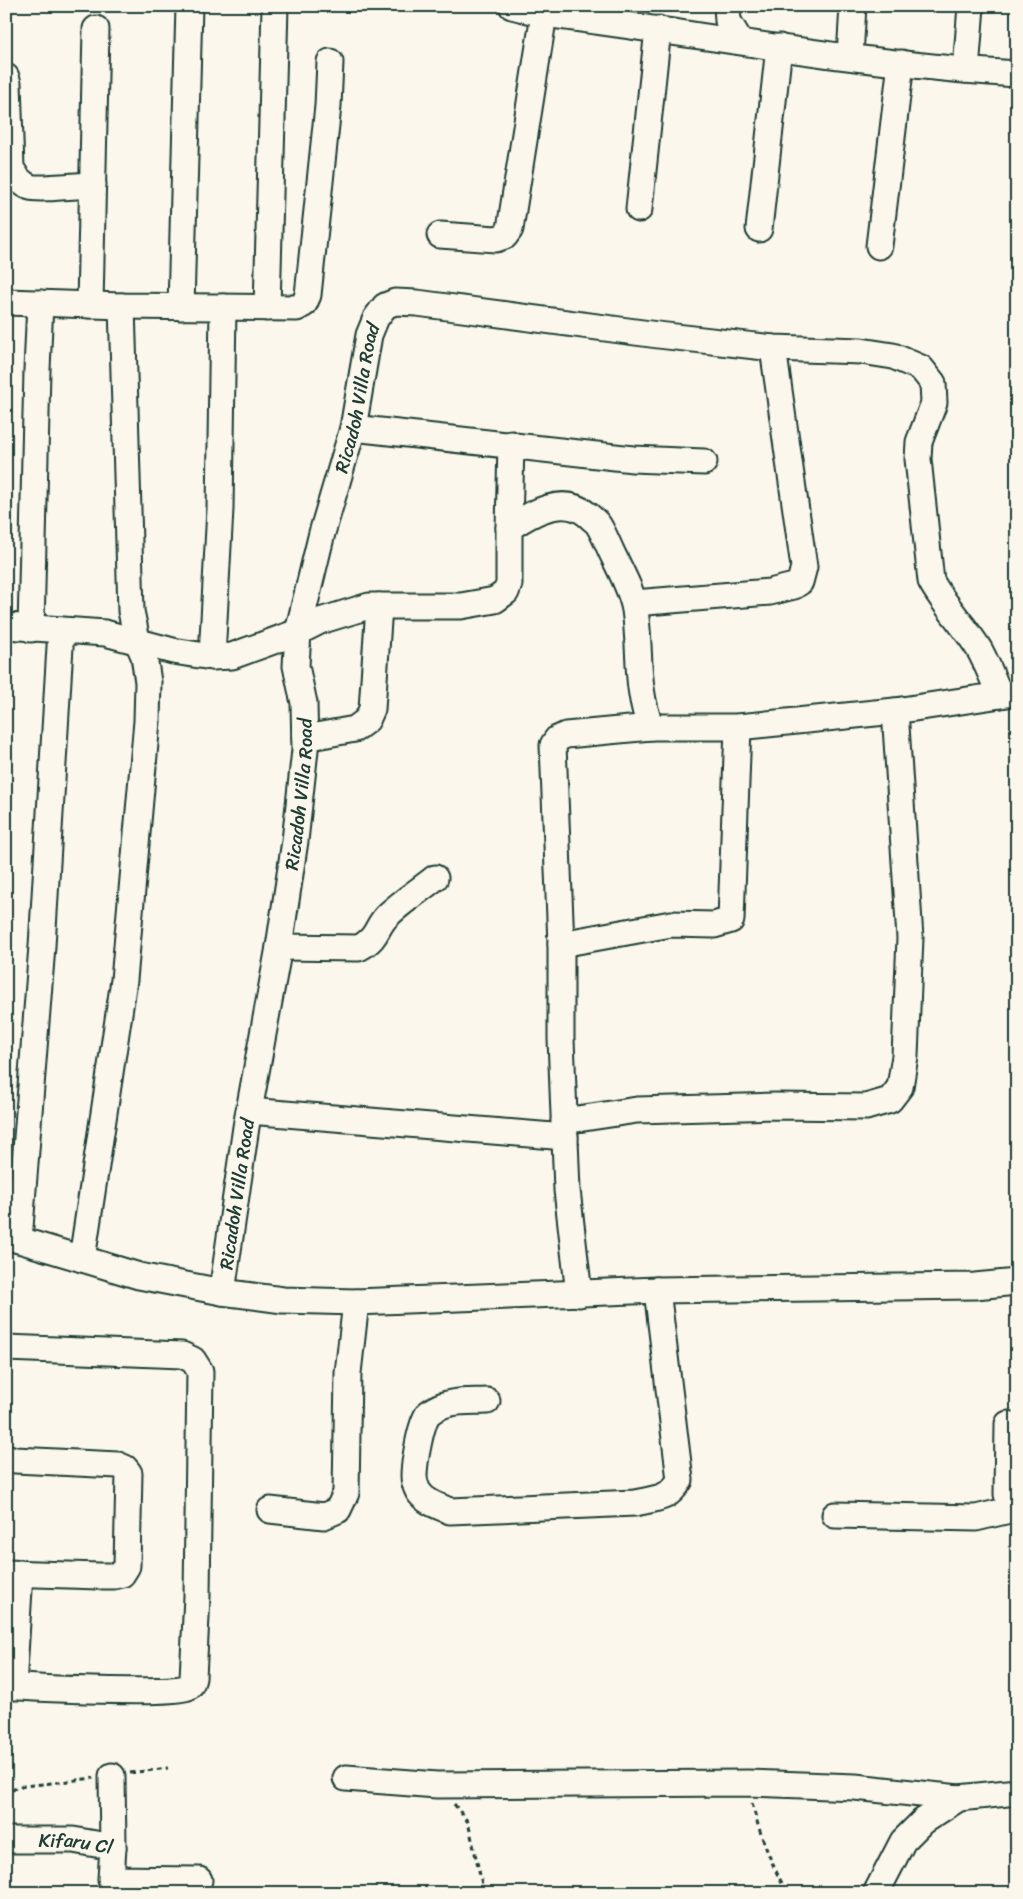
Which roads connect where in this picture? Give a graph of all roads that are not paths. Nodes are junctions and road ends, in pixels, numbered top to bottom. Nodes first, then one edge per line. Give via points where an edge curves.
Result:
1 (189, 6) edge
2 (275, 6) edge
3 (512, 6) edge
4 (727, 6) edge
5 (853, 6) edge
6 (971, 6) edge
7 (544, 14) junction
8 (600, 14) edge
9 (96, 29) dead end
10 (658, 30) junction
11 (740, 41) junction
12 (779, 47) junction
13 (850, 56) junction
14 (330, 62) dead end
15 (901, 63) junction
16 (966, 70) junction
17 (1017, 74) edge
18 (6, 77) edge
19 (93, 185) junction
20 (639, 209) dead end
21 (758, 229) dead end
22 (440, 235) dead end
23 (879, 246) dead end
24 (6, 302) edge
25 (40, 303) junction
26 (90, 305) junction
27 (122, 306) junction
28 (181, 307) junction
29 (223, 308) junction
30 (267, 308) junction
31 (773, 348) junction
32 (353, 428) junction
33 (511, 444) junction
34 (704, 462) dead end
35 (508, 528) junction
36 (634, 603) junction
37 (379, 606) junction
38 (6, 626) edge
39 (32, 629) junction
40 (61, 630) junction
41 (298, 632) junction
42 (137, 640) junction
43 (212, 657) junction
44 (1008, 694) edge
45 (895, 710) junction
46 (651, 727) junction
47 (738, 727) junction
48 (304, 738) junction
49 (435, 878) dead end
50 (560, 944) junction
51 (278, 947) junction
52 (248, 1111) junction
53 (564, 1130) junction
54 (13, 1238) edge
55 (82, 1259) junction
56 (1017, 1282) edge
57 (657, 1290) junction
58 (222, 1292) junction
59 (579, 1294) junction
60 (356, 1302) junction
61 (6, 1348) edge
62 (488, 1401) dead end
63 (1008, 1424) dead end
64 (6, 1457) edge
65 (270, 1510) dead end
66 (1015, 1510) edge
67 (836, 1515) dead end
68 (13, 1573) edge
69 (10, 1687) edge
70 (112, 1776) road end
71 (346, 1778) dead end
72 (1017, 1792) edge
73 (959, 1798) junction
74 (6, 1840) edge
75 (113, 1846) junction
76 (199, 1880) dead end
77 (111, 1886) edge
78 (876, 1893) edge

1 - 28 street
2 - 30 street
3 - 7 street
4 - 11 street via 728,21
5 - 13 street
6 - 16 street
7 - 8 street
7 - 22 street via 510,229 496,239
8 - 10 street
9 - 19 street
10 - 11 street
10 - 20 street
11 - 12 street
12 - 13 street
12 - 21 street
13 - 15 street
14 - 30 street via 308,295 304,304 297,308
15 - 16 street
15 - 23 street
16 - 17 street
18 - 19 street via 11,168 15,175 32,188
19 - 26 street
24 - 25 street
25 - 26 street
25 - 39 street
26 - 27 street
27 - 28 street
27 - 42 street via 131,611
28 - 29 street
29 - 30 street
29 - 43 street via 220,509
31 - 32 street, Ricadoh Villa Road via 395,302 385,306 369,335
31 - 36 street via 804,567 800,582 770,592
31 - 44 street via 861,351 893,356 920,368 933,382 934,403 919,442 918,459 931,581
32 - 33 street
32 - 41 street, Ricadoh Villa Road via 322,533
33 - 34 street via 633,459
33 - 35 street
35 - 36 street via 553,507 563,505 585,512 598,524
35 - 37 street via 510,584 506,592 495,600 461,606
36 - 46 street via 642,701
37 - 41 street via 320,621
37 - 48 street via 372,709 367,720 355,729
38 - 39 street
39 - 40 street
40 - 42 street via 105,633
40 - 54 street via 42,946
41 - 43 street via 232,656
41 - 48 street, Ricadoh Villa Road via 296,666 304,703
42 - 43 street via 173,651
42 - 55 street via 144,656 148,682 124,980
44 - 45 street
45 - 47 street
45 - 53 street via 910,938 905,1056 900,1087 890,1100 866,1107 637,1110
46 - 47 street
46 - 50 street via 566,736 556,739 553,745
47 - 50 street via 730,920 714,925 672,924
48 - 51 street, Ricadoh Villa Road via 295,840
49 - 51 street via 387,915 376,935 359,948
50 - 53 street
51 - 52 street, Ricadoh Villa Road
52 - 53 street
52 - 58 street, Ricadoh Villa Road
53 - 59 street
54 - 55 street
55 - 58 street via 139,1276
56 - 57 street via 965,1286
57 - 59 street
57 - 62 street via 680,1480 674,1490 663,1497 636,1503 450,1511 437,1506 417,1490 414,1477 421,1430 427,1414 445,1403
58 - 60 street via 283,1300
59 - 60 street
60 - 65 street via 348,1373 346,1494 338,1510 324,1516
61 - 69 street via 182,1355 193,1360 200,1371 197,1596 190,1686 161,1691
63 - 66 street via 1007,1494 1010,1506
64 - 68 street via 118,1465 129,1473 127,1566 122,1574
66 - 67 street via 976,1518
68 - 69 street
70 - 75 street
71 - 73 street via 437,1785 748,1783 854,1787
72 - 73 street
73 - 78 street via 923,1821 903,1842
74 - 75 street, Kifaru Cl via 73,1840
75 - 77 street, Kifaru Cl
76 - 77 street, Kifaru Cl

